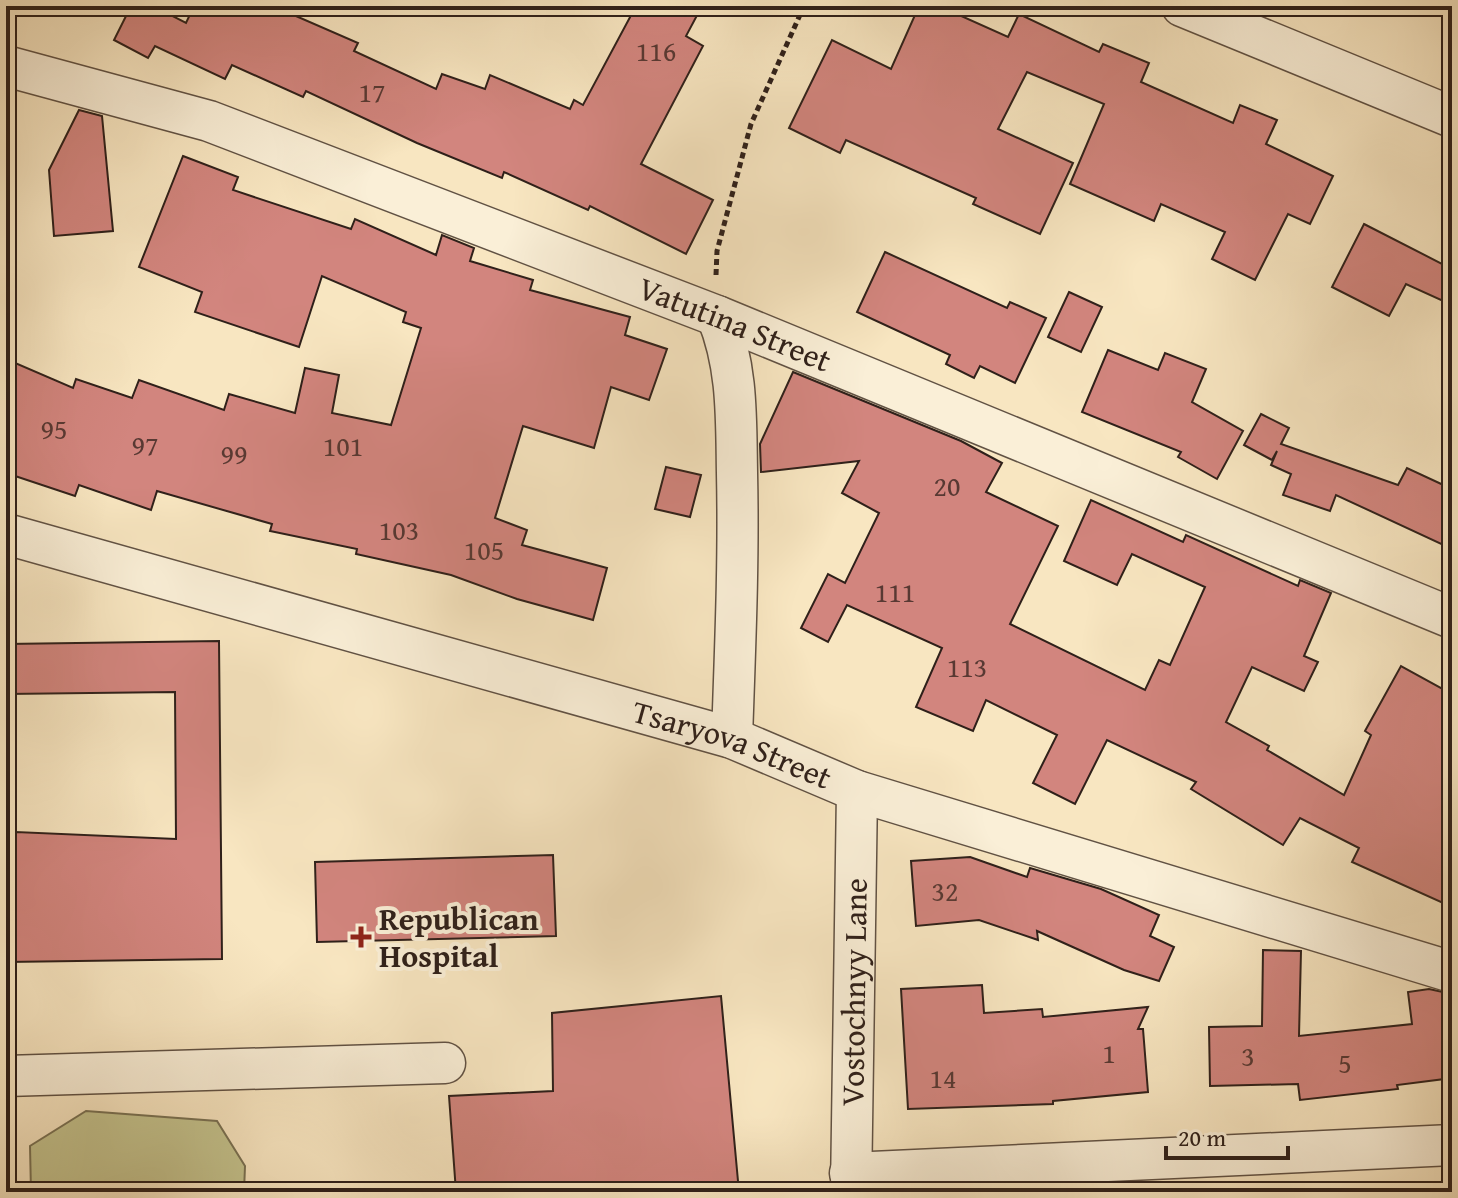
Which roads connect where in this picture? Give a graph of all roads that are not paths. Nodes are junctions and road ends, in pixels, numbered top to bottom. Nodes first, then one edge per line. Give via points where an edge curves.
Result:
1 (1182, 6) edge
2 (6, 66) edge
3 (1452, 117) edge
4 (717, 316) junction
5 (6, 534) edge
6 (1452, 618) edge
7 (732, 738) junction
8 (857, 791) junction
9 (1452, 972) edge
10 (445, 1063) dead end
11 (6, 1076) edge
12 (1452, 1145) edge
13 (850, 1182) edge

1 - 3 street
2 - 4 street, Vatutina Street via 209,121
4 - 6 street, Vatutina Street
4 - 7 street via 736,387
5 - 7 street, Tsaryova Street
7 - 8 street, Tsaryova Street
8 - 9 street, Tsaryova Street
8 - 13 street, Vostochnyy Lane
10 - 11 street
12 - 13 street

